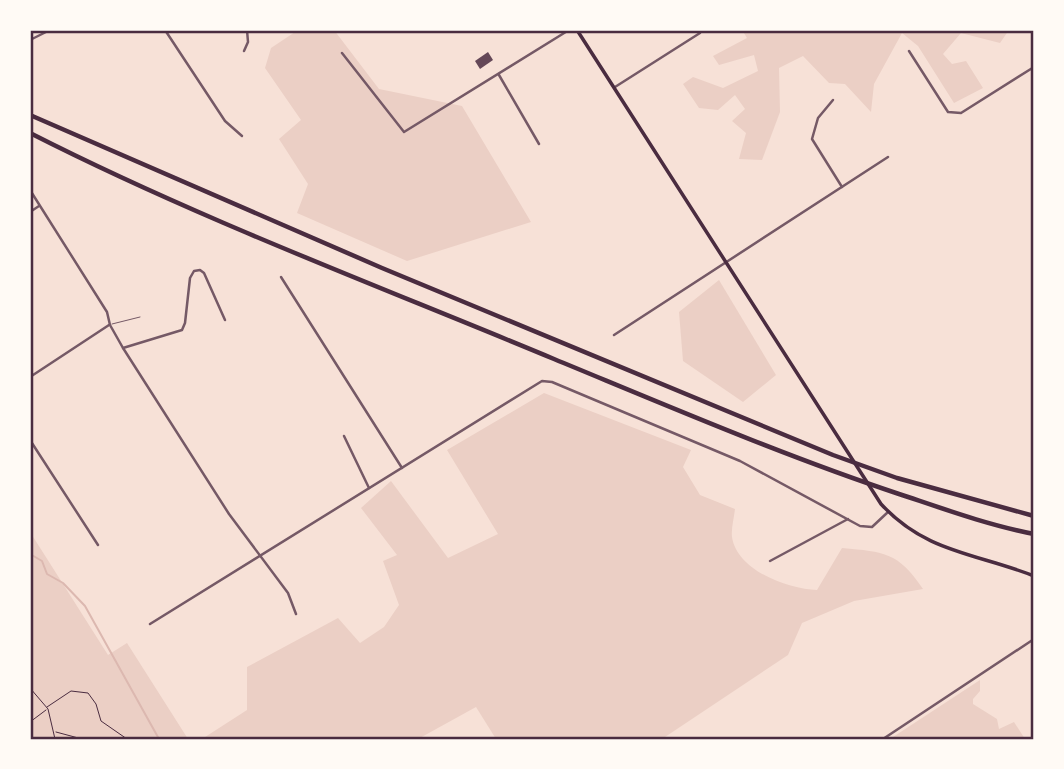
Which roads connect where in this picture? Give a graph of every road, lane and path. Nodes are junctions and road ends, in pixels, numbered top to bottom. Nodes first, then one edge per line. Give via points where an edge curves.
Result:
1 (50, 30) edge
2 (165, 30) edge
3 (247, 30) edge
4 (569, 30) edge
5 (577, 30) edge
6 (700, 33) dead end
7 (30, 40) edge
8 (244, 51) dead end
9 (909, 51) dead end
10 (342, 52) dead end
11 (1034, 67) edge
12 (499, 75) junction
13 (615, 87) junction
14 (833, 100) dead end
15 (30, 115) edge
16 (30, 133) edge
17 (242, 136) dead end
18 (539, 144) dead end
19 (888, 158) dead end
20 (842, 187) junction
21 (30, 190) edge
22 (40, 206) junction
23 (30, 212) edge
24 (725, 262) junction
25 (281, 277) dead end
26 (140, 317) dead end
27 (225, 320) dead end
28 (110, 325) junction
29 (614, 335) dead end
30 (123, 348) junction
31 (30, 377) edge
32 (344, 436) dead end
33 (30, 440) edge
34 (402, 468) junction
35 (369, 488) junction
36 (888, 512) junction
37 (1034, 516) edge
38 (848, 519) junction
39 (1034, 534) edge
40 (98, 545) dead end
41 (260, 558) junction
42 (769, 561) dead end
43 (1034, 576) edge
44 (296, 614) dead end
45 (150, 624) dead end
46 (1034, 639) edge
47 (30, 688) edge
48 (48, 708) junction
49 (30, 722) edge
50 (54, 732) junction
51 (55, 739) edge
52 (82, 739) edge
53 (127, 739) edge
54 (883, 739) edge

1 - 7 street
2 - 17 street via 225,121
3 - 8 street
4 - 12 street
5 - 13 main road
6 - 13 street
9 - 11 street via 948,112 961,113
10 - 12 street via 404,132
12 - 18 street
13 - 24 main road
14 - 20 street via 818,118 812,139
15 - 37 highway via 382,268 833,455
16 - 39 highway via 202,213 694,417 847,477 972,519
19 - 20 street
20 - 24 street
21 - 22 street
22 - 23 street
22 - 28 street via 107,312
24 - 29 street
24 - 36 main road
25 - 34 street
26 - 28 lane
27 - 30 street via 204,273 194,271 181,330
28 - 30 street
28 - 31 street
30 - 41 street
32 - 35 street
33 - 40 street
34 - 35 street
34 - 38 street via 542,381 552,382 740,461
35 - 41 street
36 - 38 street via 868,528
36 - 43 main road via 933,544
38 - 42 street
41 - 44 street via 288,593
41 - 45 street
46 - 54 street
47 - 48 path
48 - 49 path
48 - 50 path
48 - 53 path via 71,691 88,693 101,721
50 - 51 path
50 - 52 path

